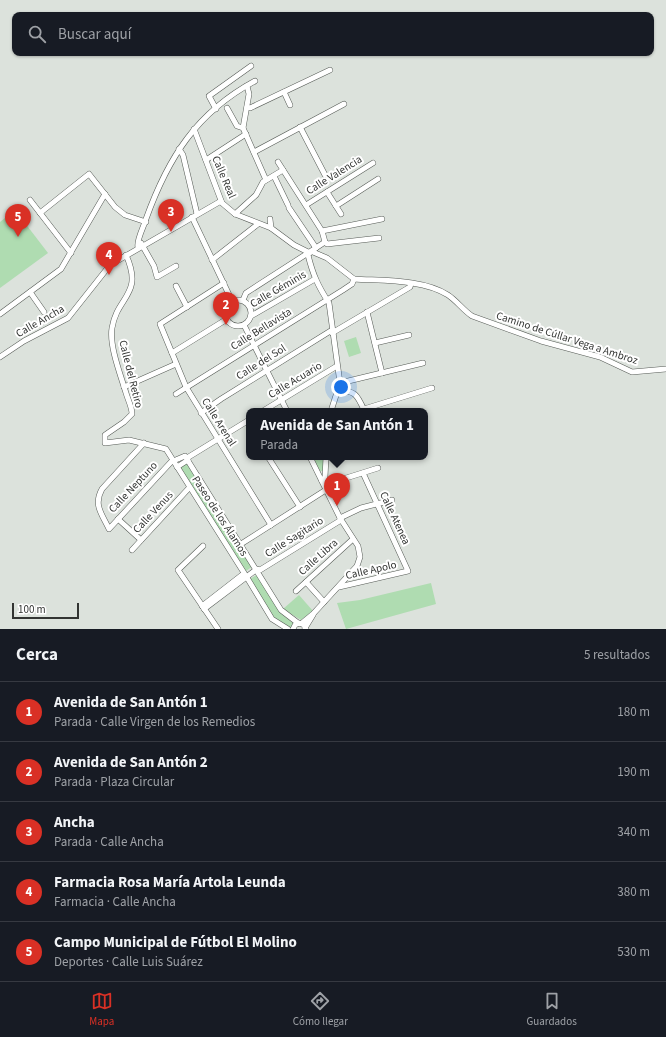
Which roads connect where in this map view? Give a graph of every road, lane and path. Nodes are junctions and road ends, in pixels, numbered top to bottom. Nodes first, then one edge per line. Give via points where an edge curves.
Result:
1 (251, 66) dead end
2 (330, 70) dead end
3 (255, 81) dead end
4 (247, 86) junction
5 (284, 92) junction
6 (344, 104) dead end
7 (290, 105) dead end
8 (247, 107) junction
9 (227, 108) dead end
10 (216, 109) junction
11 (300, 127) junction
12 (243, 128) junction
13 (194, 129) junction
14 (246, 134) junction
15 (179, 149) junction
16 (254, 152) junction
17 (206, 160) junction
18 (278, 162) dead end
19 (373, 163) dead end
20 (283, 170) junction
21 (325, 175) dead end
22 (274, 176) junction
23 (378, 179) dead end
24 (266, 180) junction
25 (327, 192) junction
26 (105, 194) junction
27 (30, 200) dead end
28 (220, 201) junction
29 (306, 205) junction
30 (336, 206) junction
31 (40, 213) junction
32 (197, 214) junction
33 (235, 214) junction
34 (341, 214) dead end
35 (192, 217) junction
36 (270, 219) dead end
37 (382, 219) dead end
38 (146, 222) junction
39 (258, 224) junction
40 (271, 228) junction
41 (322, 231) junction
42 (379, 238) dead end
43 (324, 242) junction
44 (140, 246) junction
45 (71, 252) junction
46 (312, 252) junction
47 (126, 255) junction
48 (212, 260) junction
49 (176, 266) dead end
50 (315, 279) junction
51 (354, 279) junction
52 (224, 283) junction
53 (410, 284) junction
54 (176, 286) dead end
55 (30, 292) junction
56 (243, 300) junction
57 (327, 300) junction
58 (232, 301) junction
59 (187, 306) junction
60 (44, 312) dead end
61 (367, 312) junction
62 (0, 314) edge
63 (251, 316) junction
64 (227, 319) junction
65 (244, 325) junction
66 (332, 332) junction
67 (409, 335) dead end
68 (375, 343) junction
69 (254, 345) junction
70 (172, 354) junction
71 (0, 357) edge
72 (422, 363) dead end
73 (176, 364) junction
74 (337, 366) junction
75 (666, 369) edge
76 (267, 371) junction
77 (382, 373) junction
78 (340, 383) junction
79 (124, 387) junction
80 (186, 387) junction
81 (432, 388) dead end
82 (338, 390) junction
83 (176, 394) dead end
84 (282, 400) junction
85 (268, 408) edge
86 (286, 408) edge
87 (332, 408) edge
88 (363, 408) edge
89 (370, 408) edge
90 (201, 413) junction
91 (246, 423) edge
92 (218, 439) junction
93 (144, 443) junction
94 (187, 459) junction
95 (173, 460) junction
96 (270, 460) edge
97 (312, 460) edge
98 (326, 460) edge
99 (177, 467) junction
100 (378, 468) dead end
101 (363, 473) junction
102 (322, 481) junction
103 (189, 488) junction
104 (326, 490) junction
105 (392, 500) dead end
106 (377, 504) junction
107 (300, 507) junction
108 (118, 519) junction
109 (340, 519) junction
110 (271, 525) junction
111 (353, 539) junction
112 (141, 540) junction
113 (241, 544) junction
114 (202, 546) dead end
115 (132, 550) dead end
116 (257, 569) junction
117 (408, 571) joint
118 (246, 576) junction
119 (306, 582) junction
120 (338, 588) junction
121 (296, 591) dead end
122 (324, 602) junction
123 (203, 607) junction
124 (304, 627) edge
125 (218, 629) edge
126 (288, 629) edge
127 (293, 629) edge

1 - 10 street via 209,96
2 - 5 street
3 - 4 street
4 - 8 street
4 - 10 street
5 - 7 street
5 - 8 street via 250,108
6 - 11 street
8 - 12 street
9 - 12 street via 237,126
10 - 13 street
11 - 16 street
11 - 21 street
12 - 14 street
13 - 15 street
13 - 17 street, Calle Real
14 - 16 street
14 - 17 street
15 - 32 street via 183,155
15 - 38 street via 169,163
16 - 24 street
17 - 28 street, Calle Real
18 - 20 street
19 - 25 street, Calle Valencia
20 - 22 street
20 - 29 street
22 - 24 street
22 - 46 street
23 - 30 street
24 - 33 street via 256,195
25 - 29 street, Calle Valencia
25 - 30 street
26 - 31 street via 89,174
26 - 38 street via 125,216
26 - 45 street
27 - 31 street
28 - 32 street, Calle Ancha
28 - 33 street, Calle Real
29 - 41 street
30 - 34 street
31 - 45 street
32 - 35 street, Calle Ancha
33 - 39 street, Calle Real
35 - 44 street, Calle Ancha
35 - 48 street
36 - 40 street
37 - 41 street
38 - 44 street
39 - 40 street, Calle Real
39 - 48 street
40 - 46 street, Calle Real via 294,245
41 - 43 street
42 - 43 street via 328,244
43 - 46 street
44 - 47 street, Calle Ancha
44 - 49 street via 154,266 157,277
45 - 55 street via 61,269
46 - 50 street
46 - 51 street, Calle Real via 327,258
46 - 56 street via 246,294
47 - 71 street, Calle Ancha via 110,265 68,318
47 - 79 street, Calle del Retiro via 132,288 116,312 111,335
48 - 52 street
50 - 57 street
50 - 63 street, Calle Géminis
51 - 53 street, Camino de Cúllar Vega a Ambroz
51 - 57 street, Calle Bellavista via 352,284
52 - 58 street
52 - 59 street
53 - 61 street, Calle del Sol via 410,287
53 - 75 street, Camino de Cúllar Vega a Ambroz via 435,289 448,295 463,310 483,320 541,341 600,357 632,372
54 - 59 street
55 - 60 street
55 - 62 street
56 - 58 street
56 - 63 street via 249,305
57 - 66 street
57 - 69 street, Calle Bellavista
58 - 64 street via 225,309
59 - 70 street, Calle Arenal via 160,324
61 - 66 street, Calle del Sol
61 - 68 street
63 - 65 street
64 - 65 street via 235,326
64 - 70 street
65 - 69 street
66 - 74 street
66 - 76 street, Calle del Sol
67 - 68 street
68 - 77 street
69 - 76 street
69 - 80 street, Calle Bellavista
70 - 73 street, Calle Arenal
72 - 77 street
73 - 79 street
73 - 80 street, Calle Arenal
74 - 78 street
74 - 84 street, Calle Acuario
76 - 84 street
76 - 90 street, Calle del Sol
77 - 78 street
78 - 82 street
79 - 93 street, Calle del Retiro via 132,414 105,435 105,443 129,440
80 - 83 street, Calle Bellavista
80 - 90 street, Calle Arenal
81 - 89 street
82 - 87 street
82 - 88 street via 351,391
84 - 85 street, Calle Acuario
84 - 86 street
90 - 92 street, Calle Arenal
91 - 92 street
92 - 94 street
92 - 110 street, Calle Arenal
93 - 95 street via 166,449
93 - 108 street, Calle Neptuno via 102,489 97,498 97,505 109,529
94 - 95 street via 182,456
94 - 99 street
94 - 113 street, Paseo de los Álamos
95 - 99 street, Paseo de los Álamos
95 - 108 street, Calle Neptuno
96 - 107 street
97 - 102 street
98 - 102 street via 325,477
99 - 103 street, Paseo de los Álamos
100 - 101 street
101 - 104 street via 344,479
101 - 106 street, Calle Atenea
102 - 104 street
103 - 112 street, Calle Venus
103 - 118 street, Paseo de los Álamos
104 - 107 street
104 - 109 street
105 - 106 street, Calle Sagitario
106 - 109 street, Calle Sagitario
106 - 117 street, Calle Atenea
107 - 110 street
108 - 112 street
109 - 111 street
109 - 116 street, Calle Sagitario via 260,570
110 - 113 street
111 - 119 street, Calle Libra
111 - 120 street via 360,551 359,562
112 - 115 street, Calle Venus
113 - 116 street, Paseo de los Álamos
114 - 123 street via 178,570
116 - 118 street
116 - 124 street, Paseo de los Álamos via 281,610
117 - 120 street, Calle Apolo
118 - 123 street
118 - 126 street, Paseo de los Álamos via 272,619
119 - 121 street, Calle Libra
119 - 122 street
120 - 122 street
122 - 124 street
123 - 125 street
124 - 127 street

